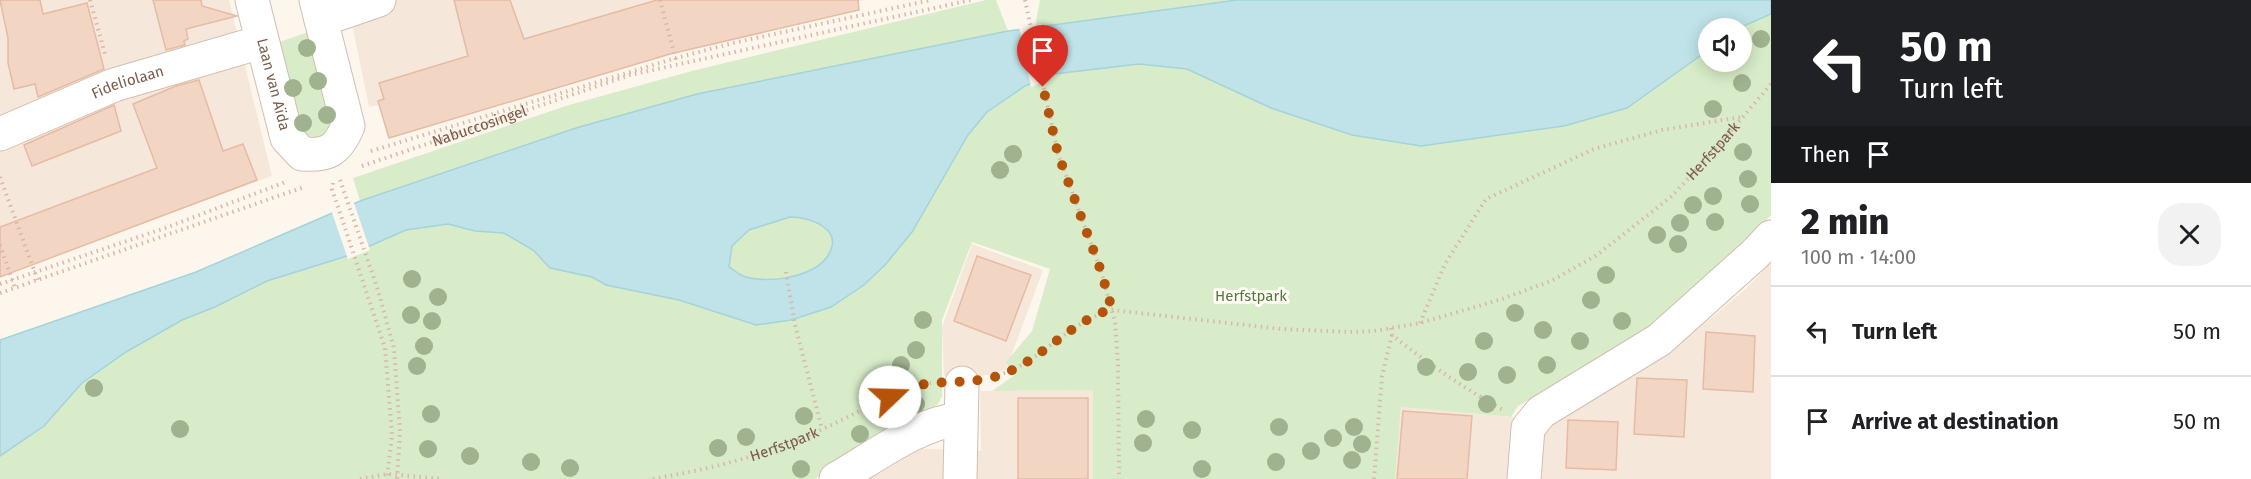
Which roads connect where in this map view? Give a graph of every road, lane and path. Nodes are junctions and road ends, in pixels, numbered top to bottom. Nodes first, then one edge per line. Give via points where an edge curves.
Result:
1 (90, 0) edge
2 (252, 0) edge
3 (379, 0) edge
4 (660, 0) edge
5 (932, 0) edge
6 (971, 0) edge
7 (1025, 2) edge
8 (319, 10) edge
9 (261, 42) junction
10 (677, 61) junction
11 (1771, 84) edge
12 (114, 85) junction
13 (1742, 116) junction
14 (0, 134) edge
15 (364, 153) dead end
16 (361, 167) dead end
17 (0, 177) edge
18 (294, 179) dead end
19 (312, 184) dead end
20 (342, 185) dead end
21 (332, 189) dead end
22 (1771, 237) edge
23 (0, 245) edge
24 (35, 271) junction
25 (786, 272) dead end
26 (12, 280) junction
27 (38, 281) junction
28 (0, 284) edge
29 (15, 288) junction
30 (0, 293) edge
31 (1112, 309) junction
32 (1420, 323) junction
33 (1391, 328) junction
34 (1392, 335) junction
35 (962, 383) junction
36 (1505, 411) dead end
37 (960, 419) junction
38 (822, 429) junction
39 (388, 476) edge
40 (398, 477) edge
41 (360, 479) edge
42 (443, 479) edge
43 (653, 479) edge
44 (836, 479) edge
45 (960, 479) edge
46 (1119, 479) edge
47 (1374, 479) edge
48 (1524, 479) edge

1 - 12 path
2 - 9 street, Laan van Aïda
3 - 8 street
4 - 10 path
5 - 10 path via 733,43
6 - 10 path, Nabuccosingel
7 - 31 path via 1058,154
8 - 9 street, Laan van Aïda via 348,126 335,148 320,155 302,154 286,138
9 - 12 street, Fideliolaan
10 - 15 path
10 - 16 path, Nabuccosingel
11 - 13 path, Herfstpark
12 - 14 street, Fideliolaan
13 - 32 path, Herfstpark via 1672,196 1597,255 1551,281
13 - 32 path via 1662,130 1594,149 1486,200 1445,264
17 - 24 path
18 - 24 path
19 - 27 path
20 - 40 path via 394,348 400,432
21 - 39 path via 385,348 392,435
22 - 48 street via 1659,340 1541,412 1528,428
23 - 26 path
24 - 26 path
24 - 27 path
25 - 38 path via 795,325
26 - 28 path
26 - 29 path
27 - 29 path
29 - 30 path
31 - 33 path, Herfstpark via 1282,329 1350,332
31 - 35 path, Herfstpark via 1096,314 1020,366
31 - 46 path via 1118,354
32 - 33 path, Herfstpark
33 - 34 path
34 - 36 path
34 - 47 path via 1382,376
35 - 37 street
35 - 38 path, Herfstpark via 910,388
37 - 44 street via 921,430
37 - 45 street
38 - 43 path, Herfstpark via 734,462
39 - 40 path
39 - 41 path
40 - 42 path

